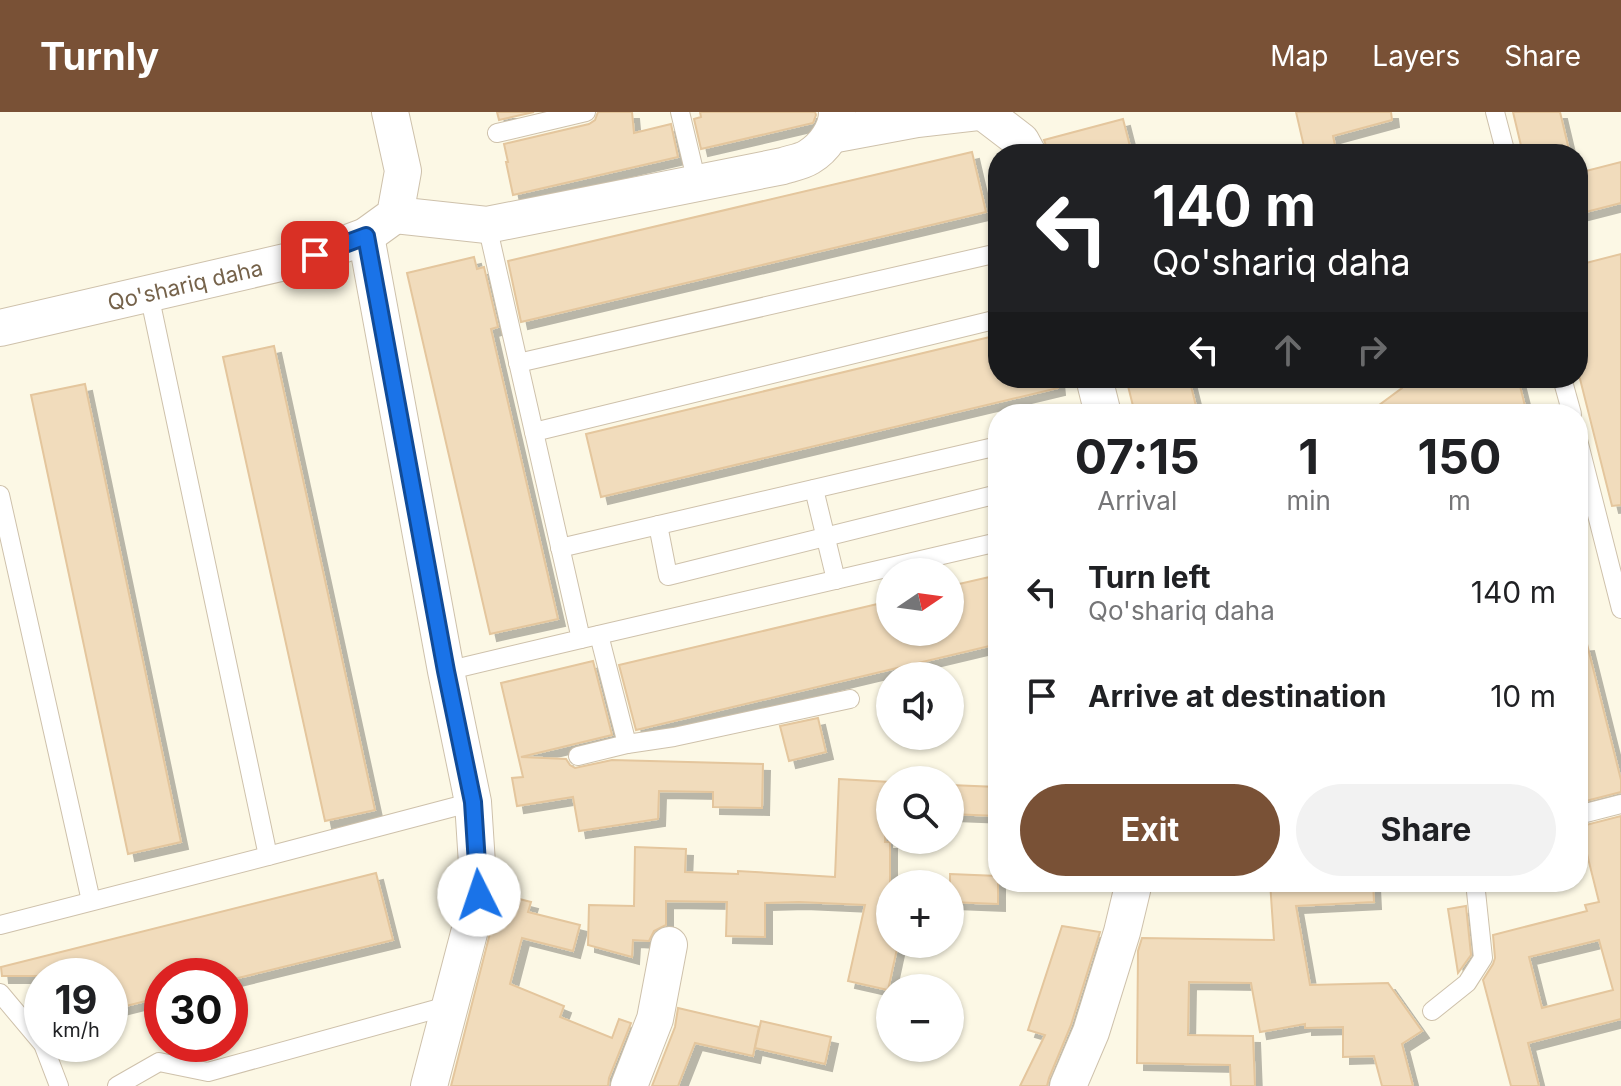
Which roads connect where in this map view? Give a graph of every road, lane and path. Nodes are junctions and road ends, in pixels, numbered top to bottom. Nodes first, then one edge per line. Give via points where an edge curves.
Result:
1 (390, 112) edge
2 (586, 112) edge
3 (680, 112) edge
4 (980, 112) edge
5 (1495, 112) edge
6 (834, 124) edge
7 (497, 133) dead end
8 (1023, 144) edge
9 (1503, 144) edge
10 (697, 183) junction
11 (395, 215) junction
12 (487, 225) junction
13 (366, 236) junction
14 (988, 255) edge
15 (149, 294) junction
16 (988, 321) edge
17 (0, 328) edge
18 (518, 363) junction
19 (534, 432) junction
20 (988, 448) edge
21 (1588, 479) edge
22 (814, 489) junction
23 (0, 495) edge
24 (988, 496) edge
25 (658, 525) junction
26 (826, 536) junction
27 (988, 544) edge
28 (560, 548) junction
29 (836, 580) junction
30 (1621, 609) edge
31 (590, 637) junction
32 (446, 671) junction
33 (850, 699) dead end
34 (627, 744) junction
35 (578, 756) dead end
36 (473, 802) junction
37 (1621, 804) edge
38 (1588, 812) edge
39 (268, 856) junction
40 (1132, 892) edge
41 (1476, 892) edge
42 (91, 901) junction
43 (0, 925) edge
44 (669, 945) dead end
45 (0, 993) edge
46 (451, 1005) junction
47 (1432, 1011) dead end
48 (24, 1022) edge
49 (49, 1062) edge
50 (59, 1086) edge
51 (117, 1086) edge
52 (429, 1086) edge
53 (629, 1086) edge
54 (1068, 1086) edge

1 - 11 street via 403,171
2 - 7 lane
3 - 10 lane
4 - 6 street
4 - 8 street
5 - 9 lane
6 - 10 street via 821,148 807,158
10 - 12 street
11 - 12 street
11 - 13 street, Qo'shariq daha
12 - 18 lane
13 - 15 street, Qo'shariq daha via 315,255
13 - 32 street
14 - 18 lane
15 - 17 street, Qo'shariq daha
15 - 39 lane
16 - 19 lane
18 - 19 lane
19 - 28 lane
20 - 22 lane
21 - 30 lane
22 - 25 lane
22 - 26 lane
23 - 42 lane
24 - 26 lane
25 - 26 lane via 668,576
25 - 28 lane
26 - 29 lane
27 - 29 lane
28 - 31 lane
29 - 31 lane
31 - 32 lane
31 - 34 lane
32 - 36 street
33 - 34 lane
34 - 35 lane
36 - 39 lane
36 - 46 street via 479,895
37 - 38 lane
39 - 42 lane
40 - 54 street via 1091,1032
41 - 47 lane via 1483,958 1467,983
42 - 43 lane
44 - 53 street via 655,1019
45 - 48 lane
46 - 51 lane via 208,1072 159,1062
46 - 52 street
49 - 50 lane

